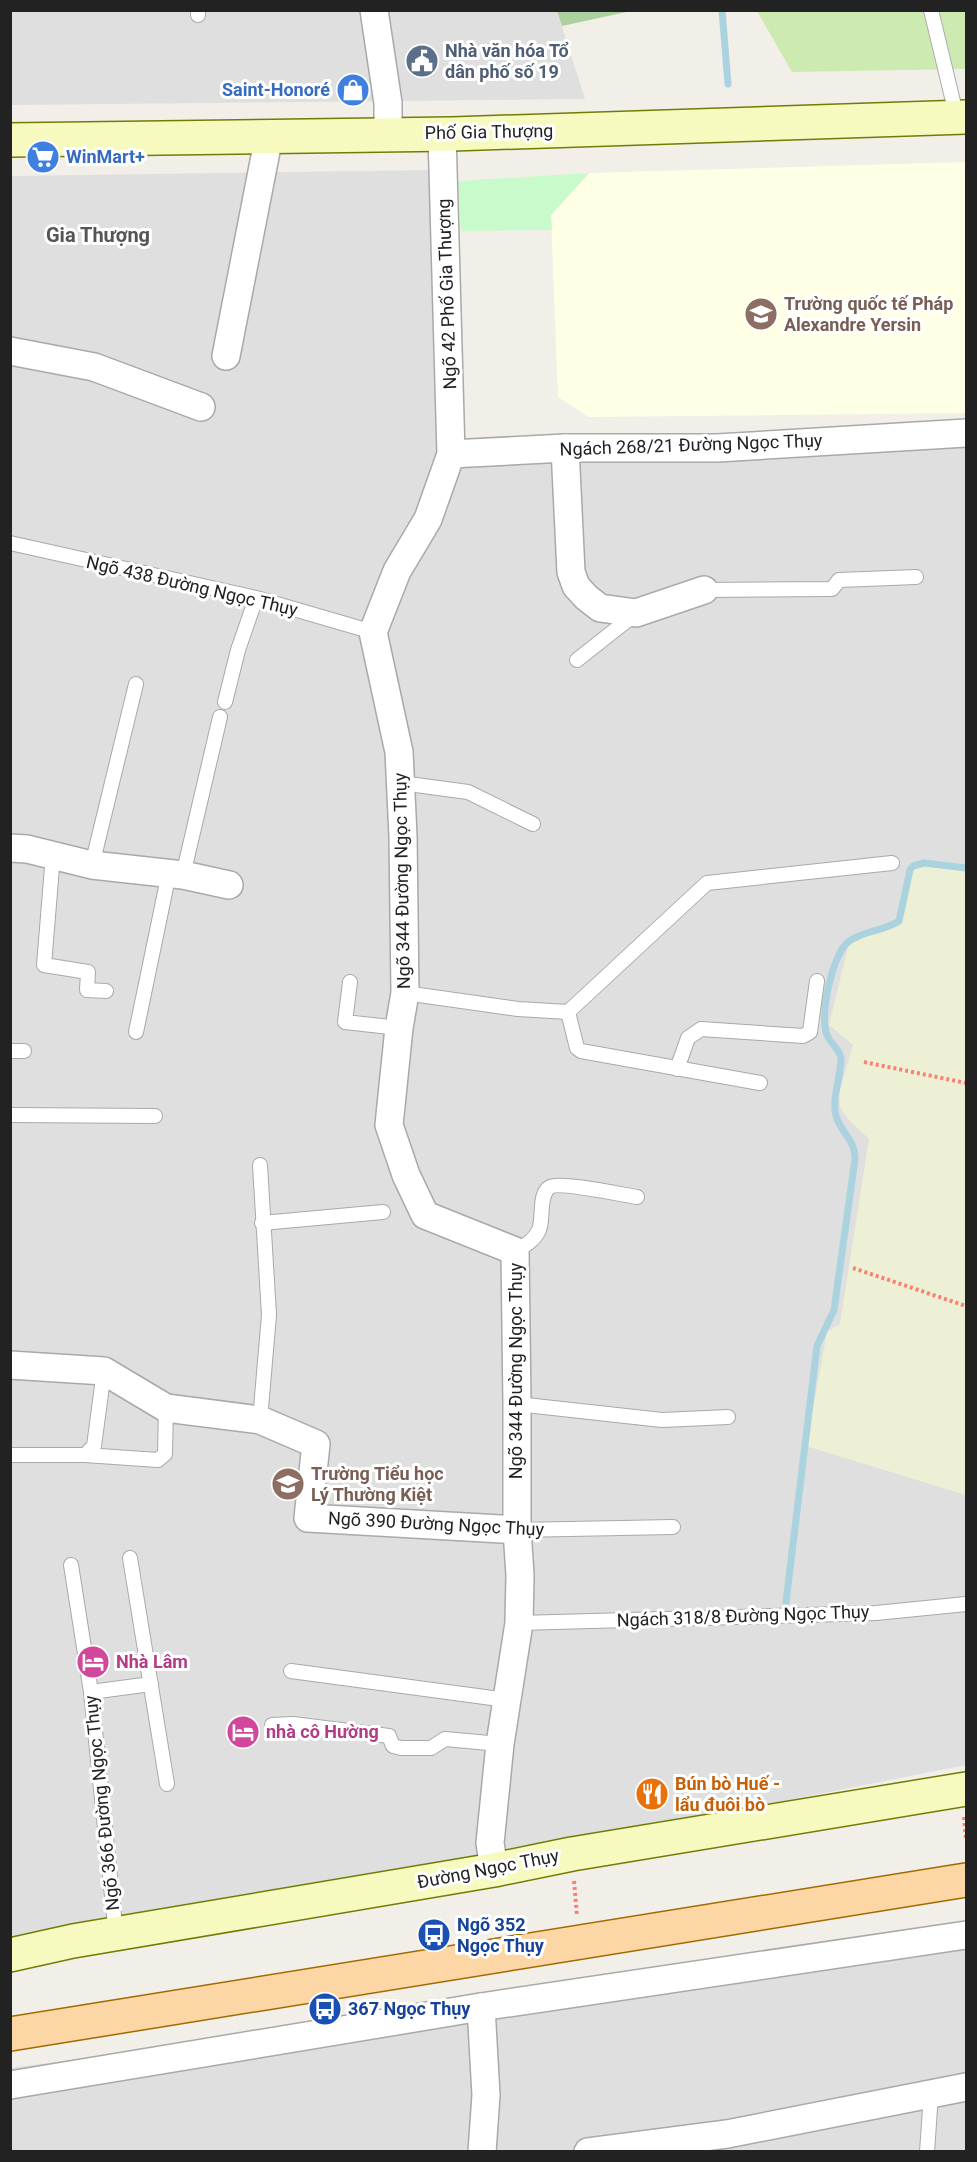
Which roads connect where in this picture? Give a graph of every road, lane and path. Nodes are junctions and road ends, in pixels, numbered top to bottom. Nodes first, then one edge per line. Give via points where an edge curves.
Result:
1 (374, 10) edge
2 (931, 10) edge
3 (962, 118) edge
4 (388, 134) junction
5 (442, 134) junction
6 (269, 136) junction
7 (10, 140) edge
8 (10, 351) edge
9 (226, 356) dead end
10 (201, 408) dead end
11 (966, 433) edge
12 (565, 448) junction
13 (451, 454) junction
14 (10, 543) edge
15 (916, 576) dead end
16 (704, 590) joint
17 (256, 598) junction
18 (636, 613) junction
19 (373, 632) junction
20 (577, 660) dead end
21 (136, 684) dead end
22 (225, 702) dead end
23 (220, 717) dead end
24 (401, 783) junction
25 (533, 825) dead end
26 (10, 848) edge
27 (53, 855) junction
28 (892, 863) dead end
29 (92, 865) junction
30 (176, 874) junction
31 (230, 885) dead end
32 (817, 981) dead end
33 (350, 982) dead end
34 (106, 991) dead end
35 (405, 993) junction
36 (568, 1012) junction
37 (399, 1028) junction
38 (136, 1032) dead end
39 (864, 1062) dead end
40 (677, 1069) junction
41 (760, 1083) dead end
42 (966, 1083) edge
43 (10, 1115) edge
44 (155, 1116) dead end
45 (260, 1165) dead end
46 (638, 1197) dead end
47 (383, 1212) dead end
48 (262, 1223) junction
49 (515, 1251) junction
50 (853, 1268) dead end
51 (966, 1306) edge
52 (10, 1365) edge
53 (104, 1371) junction
54 (517, 1404) junction
55 (166, 1408) junction
56 (728, 1417) dead end
57 (260, 1420) junction
58 (10, 1455) edge
59 (86, 1455) junction
60 (673, 1527) dead end
61 (516, 1530) junction
62 (130, 1558) dead end
63 (70, 1565) dead end
64 (966, 1604) edge
65 (519, 1623) junction
66 (291, 1671) dead end
67 (151, 1684) junction
68 (91, 1692) junction
69 (507, 1700) junction
70 (272, 1725) dead end
71 (500, 1744) junction
72 (167, 1784) dead end
73 (966, 1788) edge
74 (572, 1854) junction
75 (494, 1870) junction
76 (966, 1880) edge
77 (116, 1935) junction
78 (966, 1935) edge
79 (579, 1943) junction
80 (10, 1955) edge
81 (481, 2007) junction
82 (10, 2034) edge
83 (10, 2085) edge
84 (966, 2087) edge
85 (931, 2094) junction
86 (482, 2151) edge
87 (588, 2151) edge
88 (927, 2151) edge

1 - 4 street via 388,103
2 - 3 lane
3 - 5 street, Phố Gia Thượng
4 - 5 street, Phố Gia Thượng
4 - 6 street, Phố Gia Thượng
5 - 13 street, Ngõ 42 Phố Gia Thượng
6 - 7 street, Phố Gia Thượng
6 - 9 street
8 - 10 street via 94,367
11 - 12 street, Ngách 268/21 Đường Ngọc Thụy via 717,448
12 - 13 street, Ngách 268/21 Đường Ngọc Thụy
12 - 18 street via 576,586 600,608
13 - 19 street via 428,519 397,571
14 - 17 lane, Ngõ 438 Đường Ngọc Thụy
15 - 16 lane via 839,580 832,588
16 - 18 street
17 - 19 lane, Ngõ 438 Đường Ngọc Thụy
17 - 22 lane
18 - 20 lane
19 - 24 street, Ngõ 344 Đường Ngọc Thụy via 399,752
21 - 29 lane
23 - 30 lane
24 - 25 lane via 468,792
24 - 35 street, Ngõ 344 Đường Ngọc Thụy
26 - 27 street
27 - 29 street
27 - 34 lane via 44,965 88,972 87,990
28 - 36 lane via 707,883
29 - 30 street
30 - 31 street
30 - 38 lane
32 - 40 lane via 810,1032 792,1036 701,1029 688,1038
33 - 37 lane via 345,1022
35 - 36 lane
35 - 37 street, Ngõ 344 Đường Ngọc Thụy
36 - 40 lane via 581,1051
37 - 49 street, Ngõ 344 Đường Ngọc Thụy via 389,1125 425,1215
39 - 42 path
40 - 41 lane
43 - 44 lane
45 - 48 lane
46 - 49 lane via 576,1187 549,1187 539,1230 530,1242
47 - 48 lane
48 - 57 lane via 269,1315
49 - 54 street, Ngõ 344 Đường Ngọc Thụy
50 - 51 path
52 - 53 street, Ngõ 390 Đường Ngọc Thụy
53 - 55 street, Ngõ 390 Đường Ngọc Thụy
53 - 59 lane via 96,1440
54 - 56 lane via 662,1420
54 - 61 street, Ngõ 344 Đường Ngọc Thụy
55 - 57 street, Ngõ 390 Đường Ngọc Thụy
55 - 59 lane via 165,1454 158,1460
57 - 61 street, Ngõ 390 Đường Ngọc Thụy via 316,1444 308,1518
58 - 59 lane
60 - 61 lane, Ngõ 390 Đường Ngọc Thụy
61 - 65 street, Ngõ 344 Đường Ngọc Thụy
62 - 67 lane
63 - 68 lane, Ngõ 366 Đường Ngọc Thụy
64 - 65 lane, Ngách 318/8 Đường Ngọc Thụy via 876,1612
65 - 69 street, Ngõ 344 Đường Ngọc Thụy
66 - 69 lane
67 - 68 lane
67 - 72 lane
68 - 77 lane, Ngõ 366 Đường Ngọc Thụy
69 - 71 street, Ngõ 344 Đường Ngọc Thụy
70 - 71 lane via 389,1736 393,1746 401,1748 431,1748 445,1739
71 - 75 street, Ngõ 344 Đường Ngọc Thụy via 490,1844
73 - 74 street, Đường Ngọc Thụy
74 - 75 street, Đường Ngọc Thụy
74 - 79 path
75 - 77 street, Đường Ngọc Thụy
76 - 79 main road
77 - 80 street, Đường Ngọc Thụy
78 - 81 street
79 - 82 main road
81 - 83 street
81 - 86 street via 486,2094
84 - 85 street
85 - 87 street via 727,2134
85 - 88 lane

